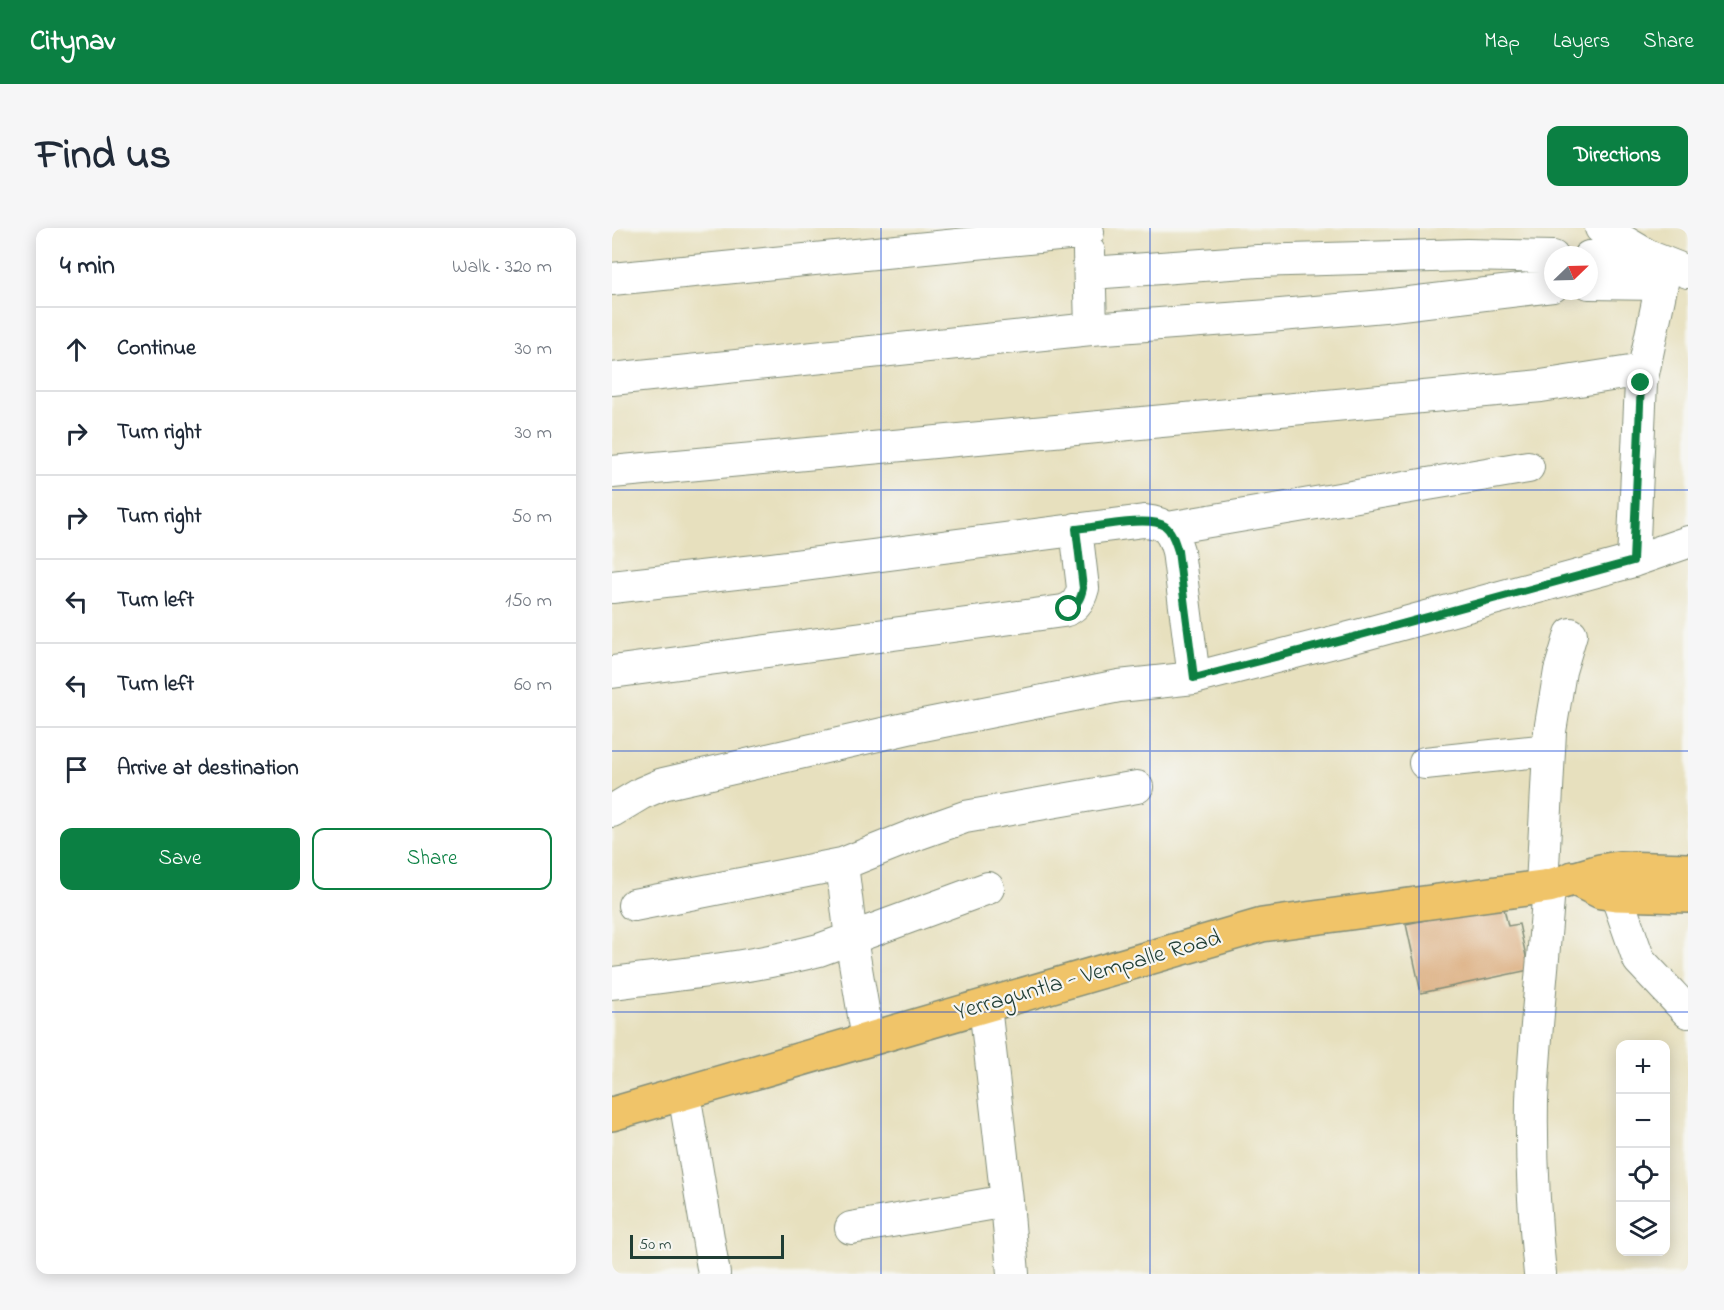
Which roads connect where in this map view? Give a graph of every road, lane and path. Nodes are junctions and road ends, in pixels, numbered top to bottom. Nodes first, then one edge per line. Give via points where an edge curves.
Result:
1 (1600, 228) edge
2 (1088, 230) edge
3 (1544, 257) edge
4 (1598, 258) edge
5 (1666, 269) edge
6 (1091, 273) junction
7 (612, 279) edge
8 (1598, 281) edge
9 (1544, 287) edge
10 (1091, 329) junction
11 (1643, 370) junction
12 (612, 379) edge
13 (1528, 467) dead end
14 (612, 472) edge
15 (1168, 528) junction
16 (1076, 529) junction
17 (1688, 542) edge
18 (1633, 561) junction
19 (612, 587) edge
20 (1571, 634) dead end
21 (612, 672) edge
22 (1194, 678) junction
23 (1549, 750) junction
24 (1425, 763) dead end
25 (612, 782) edge
26 (1137, 787) dead end
27 (642, 793) junction
28 (612, 811) edge
29 (842, 864) junction
30 (1688, 870) edge
31 (1554, 883) junction
32 (988, 888) dead end
33 (1616, 894) junction
34 (1688, 896) edge
35 (634, 905) dead end
36 (851, 939) junction
37 (612, 983) edge
38 (985, 1006) junction
39 (1688, 1012) edge
40 (868, 1039) junction
41 (684, 1093) junction
42 (612, 1114) edge
43 (1007, 1201) junction
44 (851, 1228) dead end
45 (714, 1274) edge
46 (1013, 1274) edge
47 (1540, 1274) edge

1 - 5 street
2 - 6 street
2 - 7 street
3 - 6 street via 1258,261
4 - 5 street
5 - 8 street
5 - 11 street
6 - 10 street
9 - 10 street via 1384,306
10 - 12 street
11 - 14 street via 1541,386
11 - 18 street
13 - 15 street
15 - 16 street via 1144,520
15 - 22 street via 1178,551
16 - 19 street
16 - 21 street via 1083,588 1076,605 1069,609
17 - 18 street
18 - 22 street
20 - 23 street via 1557,682
22 - 27 street via 1119,686 924,725 685,778
23 - 24 street
23 - 31 street
25 - 27 street
26 - 29 street via 965,817
27 - 28 street
29 - 35 street
29 - 36 street
30 - 31 highway, Yerraguntla - Vempalle Road via 1619,868
31 - 33 highway
31 - 38 highway, Yerraguntla - Vempalle Road via 1262,925
31 - 47 street via 1533,1099 1534,1211
32 - 36 street
33 - 34 highway
33 - 39 street via 1640,960
36 - 37 street via 761,963
36 - 40 street
38 - 40 highway, Yerraguntla - Vempalle Road
38 - 43 street
40 - 41 highway, Yerraguntla - Vempalle Road
41 - 42 highway, Yerraguntla - Vempalle Road
41 - 45 street
43 - 44 street
43 - 46 street

